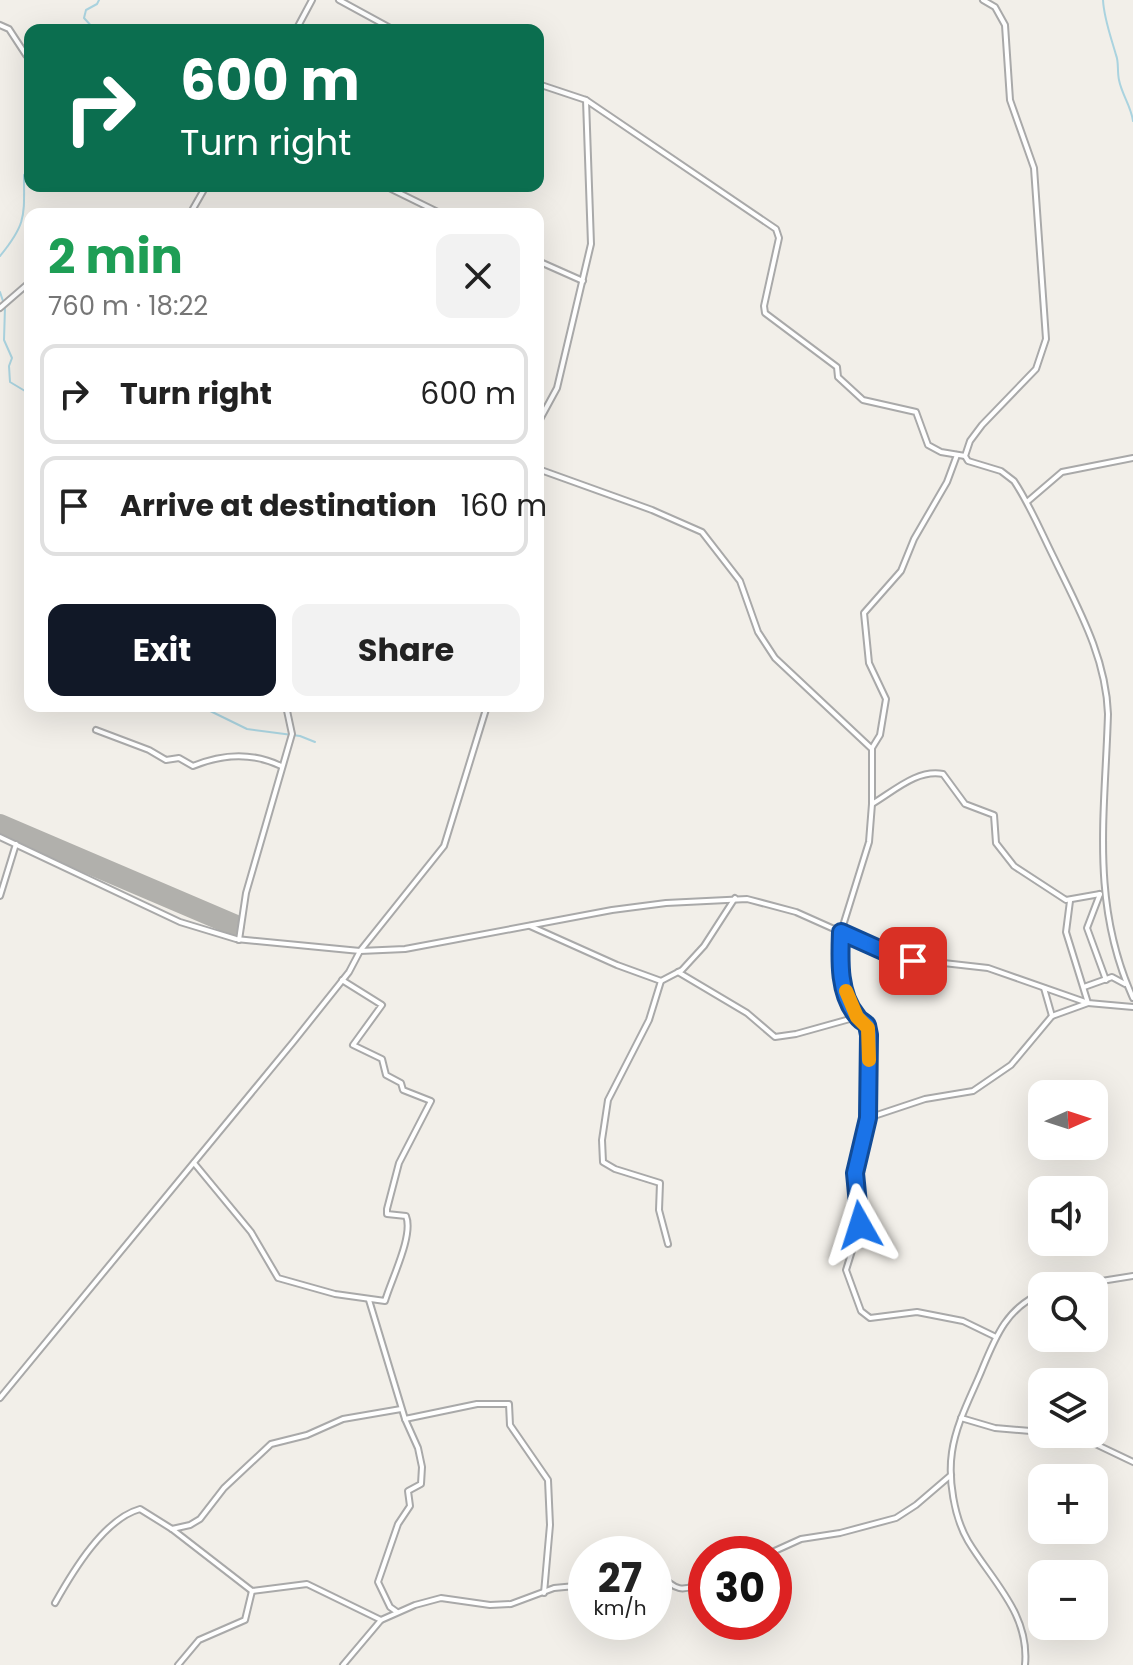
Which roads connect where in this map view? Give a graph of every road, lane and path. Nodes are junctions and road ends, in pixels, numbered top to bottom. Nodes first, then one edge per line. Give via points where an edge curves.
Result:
1 (312, 0) edge
2 (339, 0) edge
3 (983, 0) edge
4 (299, 24) edge
5 (383, 24) edge
6 (0, 25) edge
7 (24, 52) edge
8 (544, 86) edge
9 (586, 100) junction
10 (397, 192) edge
11 (430, 208) edge
12 (544, 264) edge
13 (583, 281) junction
14 (24, 287) edge
15 (0, 308) edge
16 (544, 412) edge
17 (957, 455) junction
18 (965, 456) junction
19 (1133, 458) edge
20 (544, 471) edge
21 (1027, 502) junction
22 (287, 712) edge
23 (485, 712) edge
24 (96, 730) dead end
25 (872, 749) junction
26 (281, 766) junction
27 (872, 804) junction
28 (0, 837) edge
29 (16, 844) junction
30 (1102, 891) junction
31 (0, 896) edge
32 (735, 898) junction
33 (1070, 901) junction
34 (527, 925) junction
35 (841, 932) junction
36 (239, 940) junction
37 (360, 951) junction
38 (678, 972) junction
39 (342, 980) junction
40 (1106, 980) junction
41 (661, 981) junction
42 (1127, 985) junction
43 (1044, 987) junction
44 (1084, 987) junction
45 (1133, 998) edge
46 (1088, 1003) junction
47 (1133, 1007) edge
48 (1052, 1016) junction
49 (857, 1017) junction
50 (868, 1118) junction
51 (194, 1163) junction
52 (668, 1244) dead end
53 (1133, 1276) edge
54 (1108, 1280) edge
55 (369, 1300) junction
56 (1028, 1301) edge
57 (996, 1337) junction
58 (0, 1398) edge
59 (401, 1409) junction
60 (961, 1418) junction
61 (405, 1419) junction
62 (1028, 1431) edge
63 (1104, 1448) edge
64 (1133, 1462) edge
65 (951, 1475) junction
66 (172, 1529) junction
67 (792, 1543) edge
68 (568, 1586) edge
69 (252, 1591) junction
70 (544, 1593) junction
71 (55, 1603) dead end
72 (397, 1612) junction
73 (381, 1620) junction
74 (178, 1665) edge
75 (343, 1665) edge
76 (1025, 1665) edge

1 - 4 street
2 - 5 street
3 - 18 street via 995,7 1005,25 1010,100 1034,168 1046,339 1036,369 982,425
6 - 7 street via 9,29
8 - 9 street
9 - 13 street via 591,244
9 - 17 street via 776,229 779,238 765,313 837,367 838,377 863,400 916,412 928,445
10 - 11 street
12 - 13 street
13 - 16 street via 557,388
14 - 15 street
17 - 18 street
17 - 25 street via 901,571 864,613 869,663 886,699
18 - 21 street via 1009,475
19 - 21 street via 1062,472
20 - 25 street via 702,532 740,581 758,632 775,658
21 - 30 street via 1089,631 1105,678
22 - 26 street via 292,734
23 - 37 street via 444,846
24 - 26 street via 193,766 254,755
25 - 27 street
26 - 36 street via 246,893
27 - 33 street via 909,780 942,773 965,804 994,815 996,843 1018,870
27 - 35 street via 869,842
28 - 29 street
29 - 31 street
29 - 36 street via 180,922
30 - 33 street
30 - 40 street via 1087,928
30 - 42 street
32 - 34 street via 626,908
32 - 35 street via 796,912
32 - 38 street via 704,946
33 - 44 street via 1066,932
34 - 37 street via 405,949
34 - 41 street
35 - 43 street via 905,959 988,968
35 - 49 street via 843,983
36 - 37 street
37 - 39 street
38 - 41 street
38 - 49 street via 747,1013 775,1037
39 - 51 street
39 - 55 street via 382,1005 353,1045 382,1059 386,1075 403,1090 431,1101 399,1163 387,1209 408,1217 402,1252 385,1301
40 - 42 street via 1115,977
40 - 44 street
41 - 52 street via 649,1020 608,1100 602,1146 608,1166 660,1183 659,1210
42 - 45 street
43 - 46 street
43 - 48 street
44 - 46 street
46 - 47 street
46 - 48 street
48 - 50 street via 1011,1065 973,1091 925,1099
49 - 50 street via 869,1035
50 - 57 street via 855,1173 859,1231 846,1270 861,1311 874,1318 917,1312 963,1321
51 - 55 street via 251,1232 276,1276
51 - 58 street
53 - 54 street
55 - 59 street
56 - 57 street via 1015,1309
57 - 60 street
59 - 61 street
59 - 66 street via 343,1419 271,1444 200,1519
60 - 62 street
60 - 65 street
61 - 70 street via 477,1404 509,1404 511,1427 548,1480
61 - 72 street via 418,1448 422,1479 408,1491 410,1506 398,1524 378,1582
63 - 64 street
65 - 67 street via 896,1518
65 - 76 street via 966,1538 1014,1607
66 - 69 street
66 - 71 street via 143,1509 129,1513 74,1569
68 - 70 street
69 - 73 street via 307,1584
69 - 74 street via 243,1622 199,1640
70 - 72 street via 505,1605 441,1598
72 - 73 street
73 - 75 street

